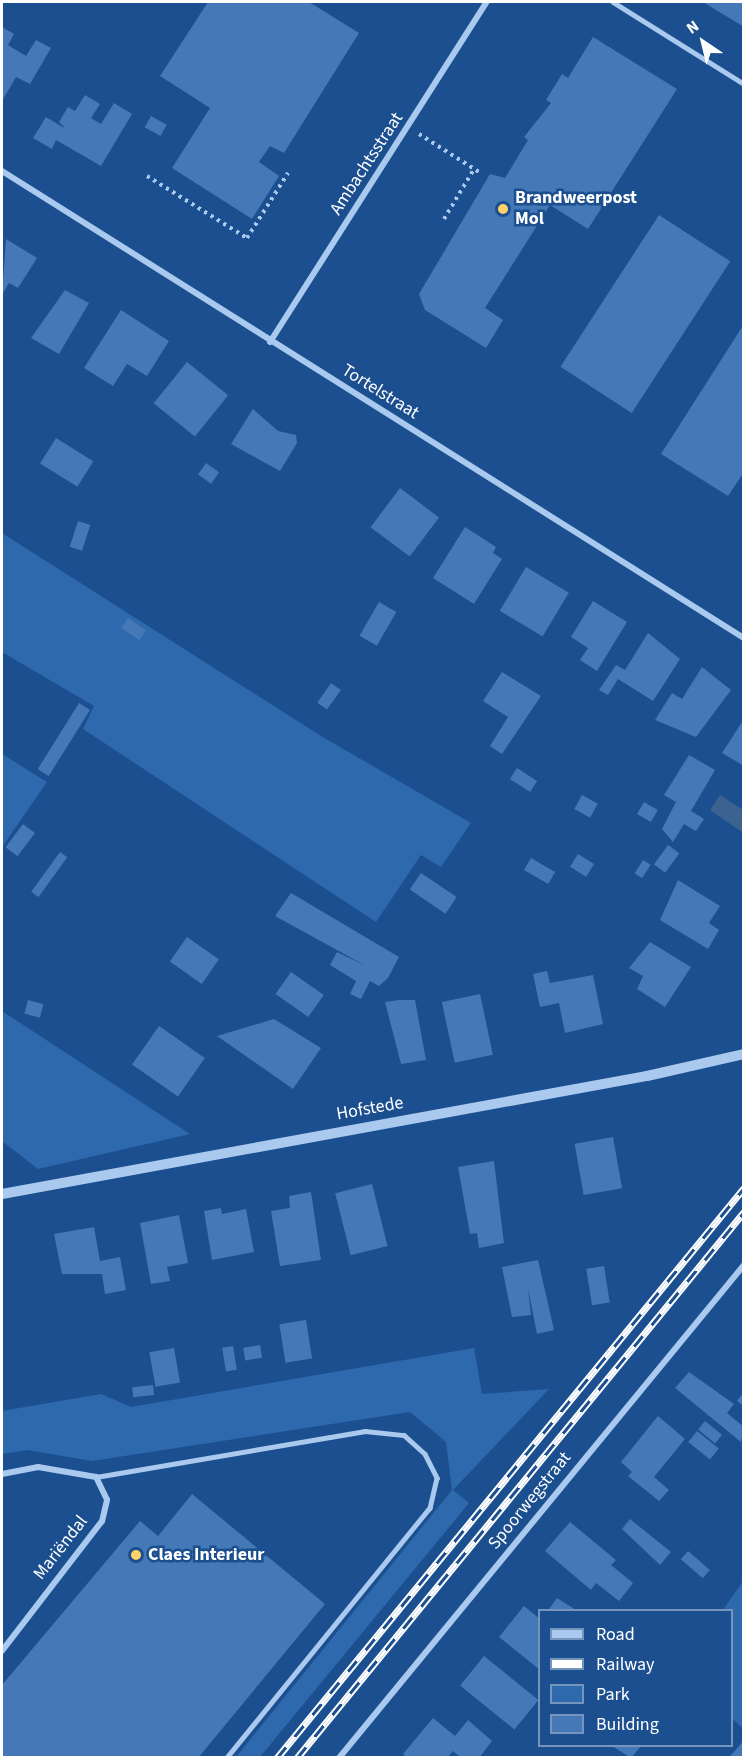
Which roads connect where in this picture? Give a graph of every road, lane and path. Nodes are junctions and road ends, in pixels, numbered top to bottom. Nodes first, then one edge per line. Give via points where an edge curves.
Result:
1 (487, 2) edge
2 (613, 2) edge
3 (744, 84) edge
4 (408, 127) junction
5 (2, 171) edge
6 (288, 173) dead end
7 (147, 176) dead end
8 (444, 219) dead end
9 (270, 342) junction
10 (744, 638) edge
11 (744, 1054) edge
12 (2, 1194) edge
13 (744, 1265) edge
14 (2, 1474) edge
15 (96, 1477) junction
16 (2, 1651) edge
17 (227, 1758) edge
18 (339, 1758) edge

1 - 4 street, Ambachtsstraat
2 - 3 lane
4 - 8 path via 476,171
4 - 9 street, Ambachtsstraat
5 - 9 street, Tortelstraat
6 - 7 path via 247,238
9 - 10 street, Tortelstraat
11 - 12 street, Hofstede via 647,1076
13 - 18 street, Spoorwegstraat
14 - 15 street via 38,1467
15 - 16 street, Mariëndal via 107,1500 102,1521
15 - 17 lane via 365,1431 404,1435 425,1454 437,1478 430,1508

